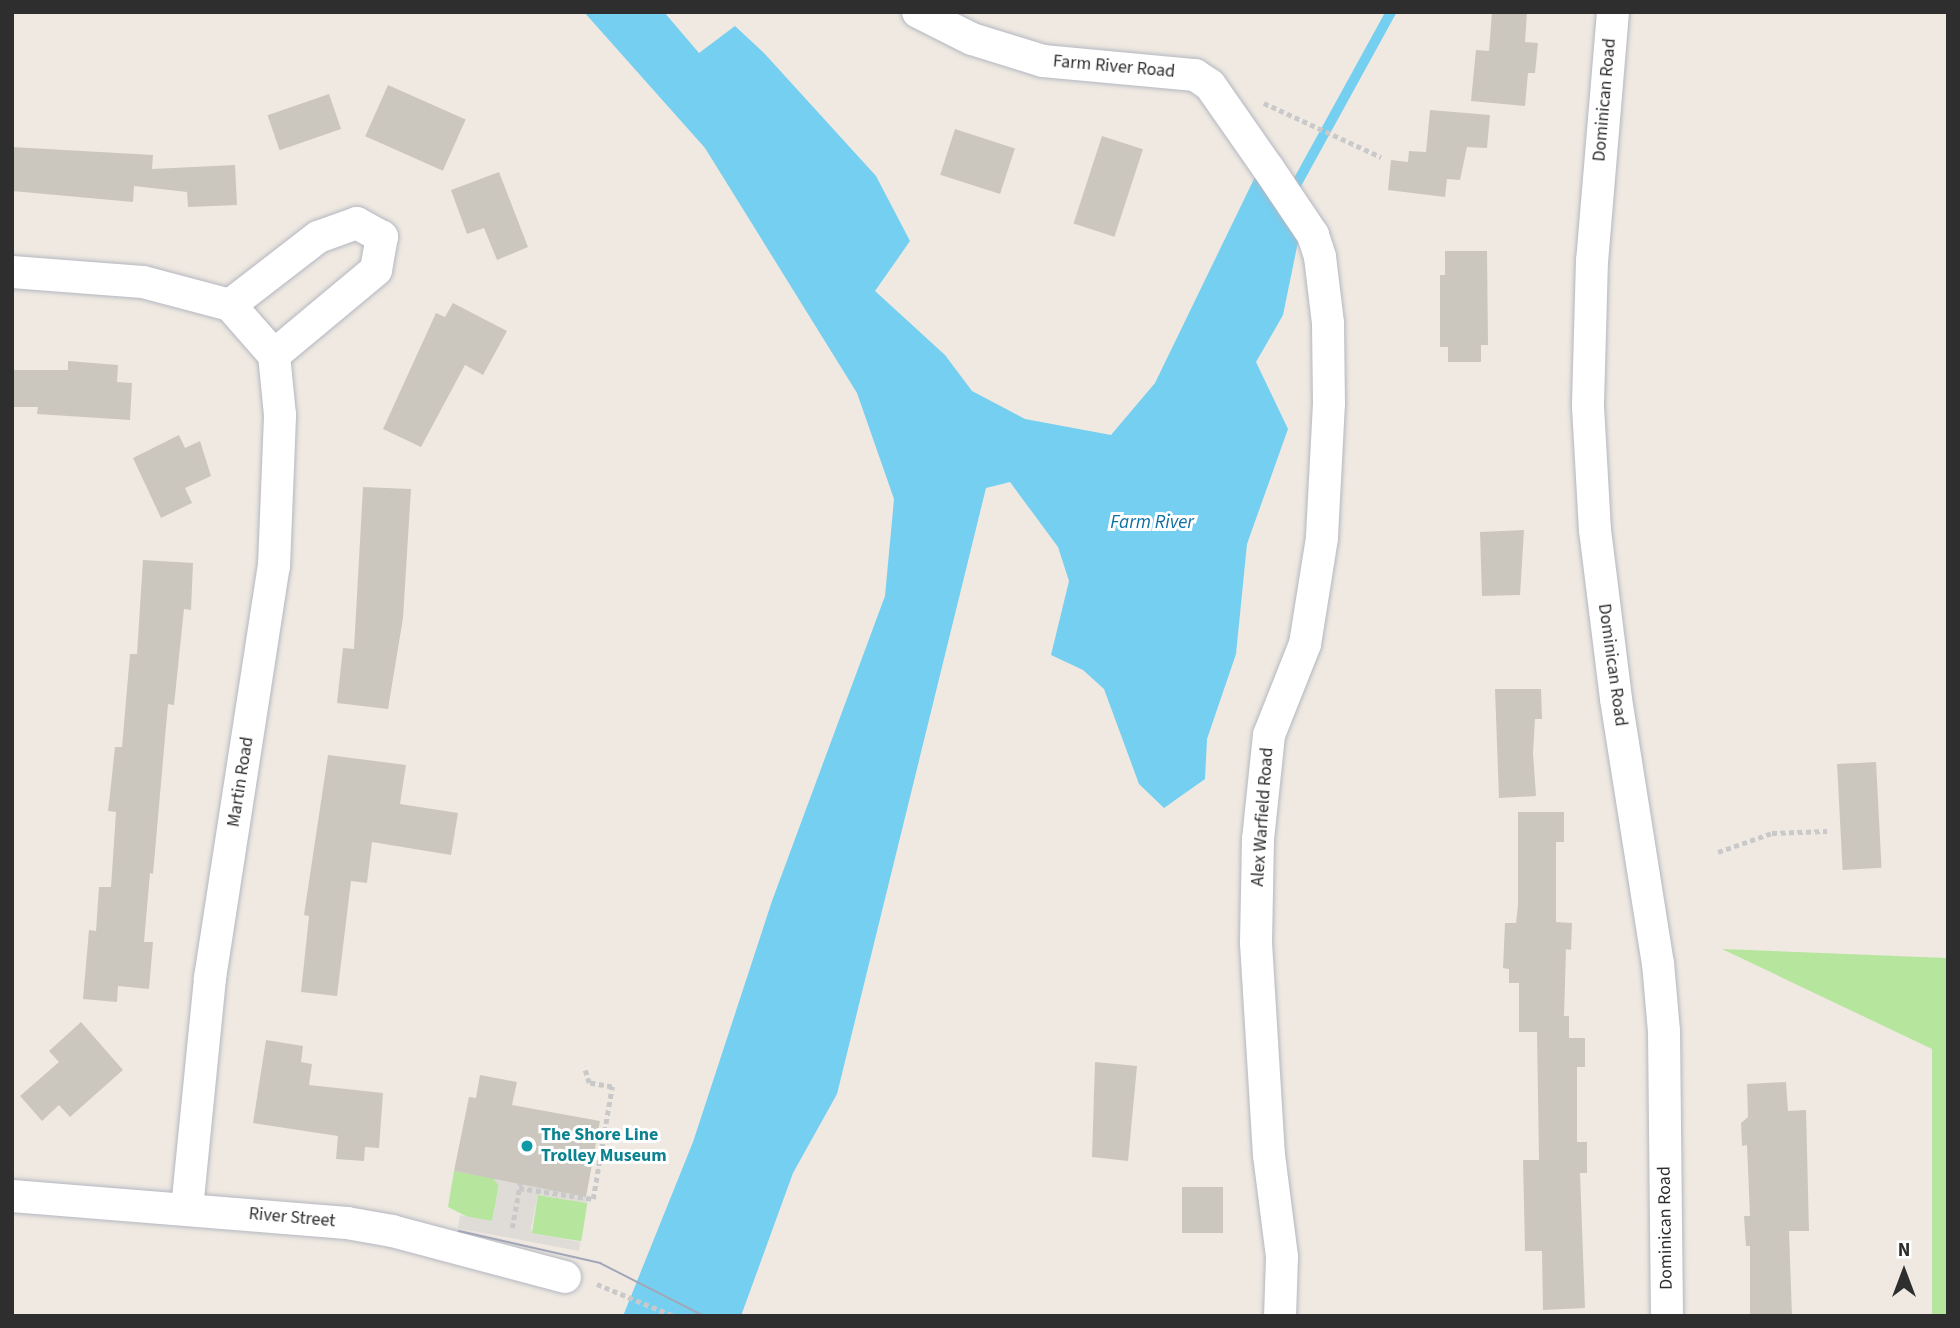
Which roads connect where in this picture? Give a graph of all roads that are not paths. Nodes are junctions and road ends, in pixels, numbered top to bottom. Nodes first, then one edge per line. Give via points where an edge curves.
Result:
1 (918, 12) edge
2 (1613, 12) edge
3 (12, 272) edge
4 (1325, 284) joint
5 (230, 305) junction
6 (274, 355) junction
7 (12, 1196) edge
8 (187, 1209) junction
9 (565, 1277) dead end
10 (1280, 1316) edge
11 (1667, 1316) edge

1 - 4 street, Farm River Road via 972,39 1043,61 1195,75 1210,85 1313,235
2 - 11 street, Dominican Road via 1592,260 1588,406 1595,530 1616,699 1650,892 1659,976
3 - 5 street via 143,282
4 - 10 street, Alex Warfield Road via 1329,403 1322,538 1305,644 1269,735 1258,839 1256,943 1269,1155 1282,1257
5 - 6 street
5 - 6 street via 318,237 357,222 382,237 376,270
6 - 8 street, Martin Road via 280,415 274,566 211,978
7 - 8 street, River Street
8 - 9 street, River Street via 392,1231

